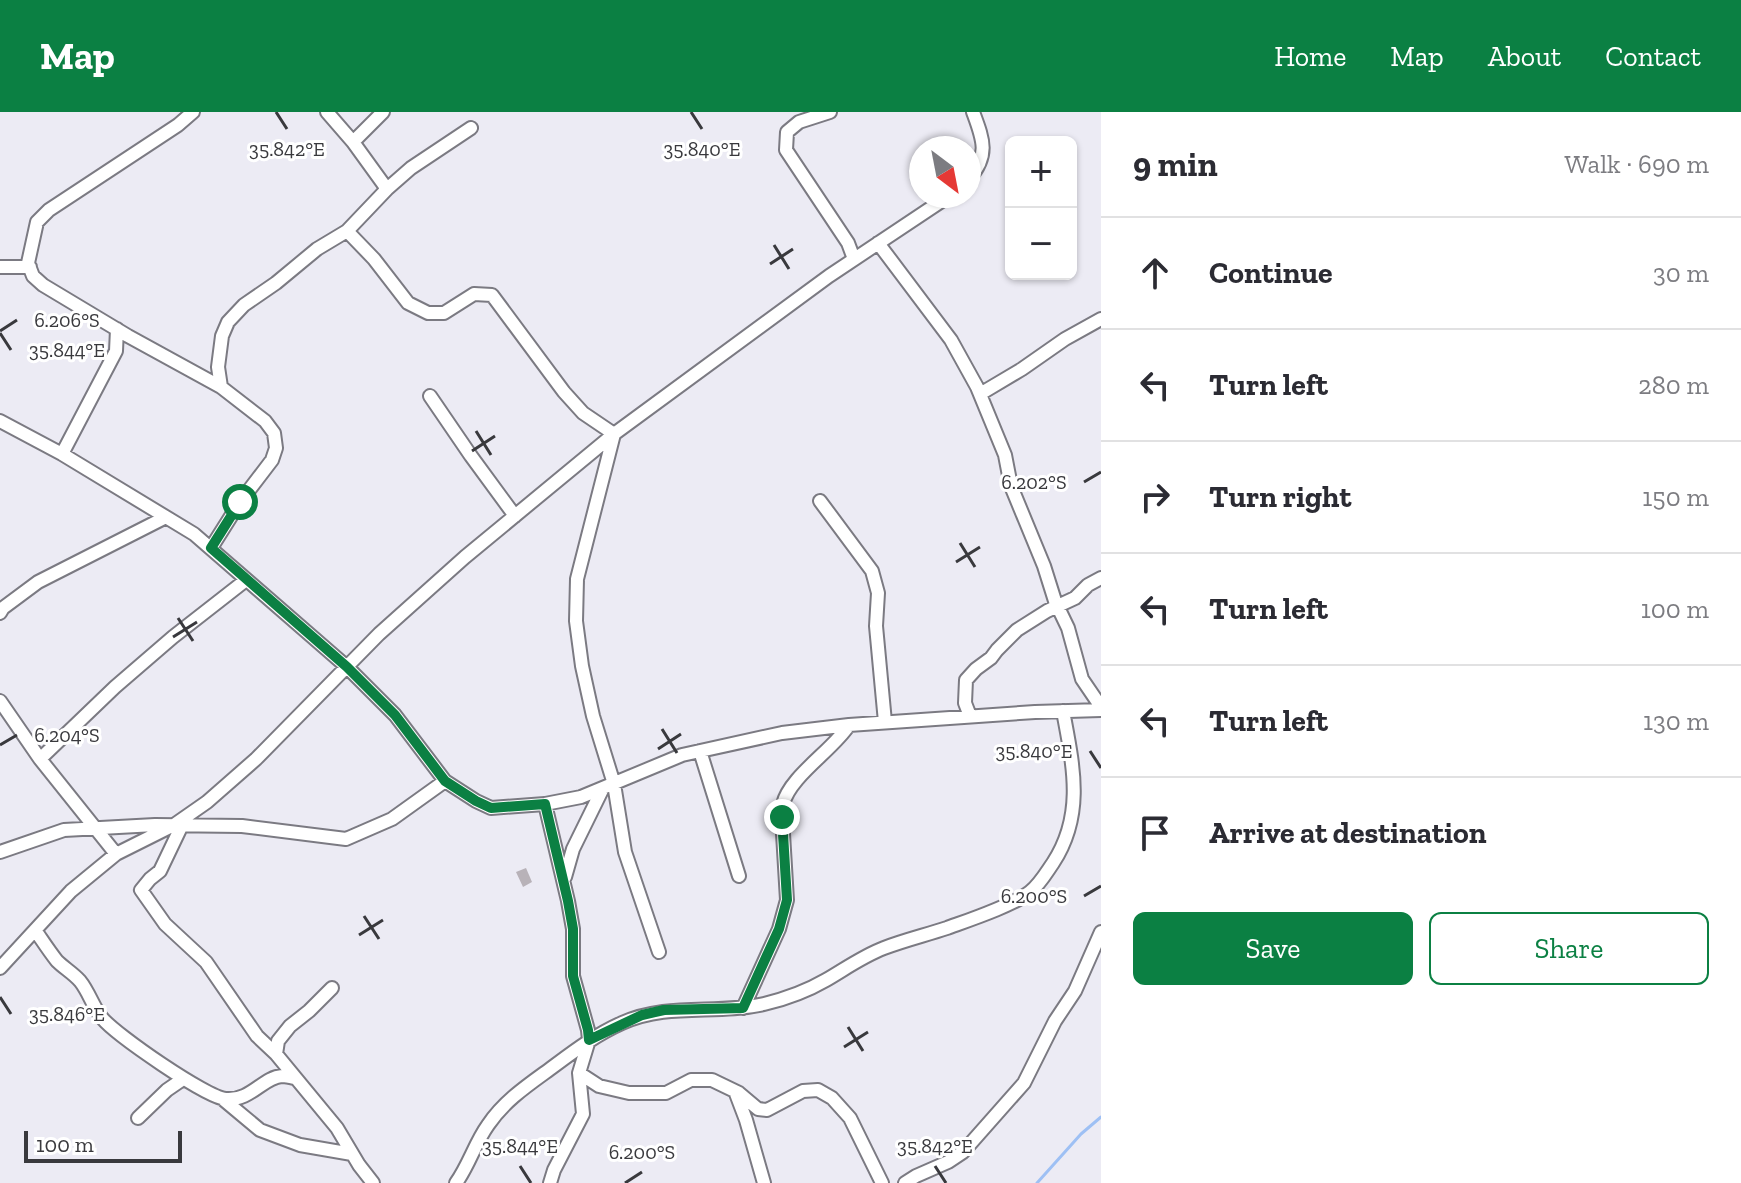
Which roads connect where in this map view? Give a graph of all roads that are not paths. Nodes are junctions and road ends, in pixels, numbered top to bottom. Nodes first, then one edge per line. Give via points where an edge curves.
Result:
1 (193, 112) edge
2 (327, 112) edge
3 (383, 112) edge
4 (830, 112) edge
5 (973, 112) edge
6 (471, 128) dead end
7 (981, 136) edge
8 (981, 136) edge
9 (353, 142) junction
10 (981, 160) edge
11 (387, 189) junction
12 (931, 208) edge
13 (347, 231) junction
14 (878, 243) junction
15 (854, 259) junction
16 (0, 267) edge
17 (30, 267) junction
18 (1101, 319) edge
19 (117, 329) junction
20 (221, 387) junction
21 (980, 394) junction
22 (430, 396) dead end
23 (1, 423) edge
24 (614, 434) junction
25 (62, 454) junction
26 (820, 501) dead end
27 (515, 516) junction
28 (166, 517) junction
29 (211, 548) junction
30 (1101, 578) edge
31 (246, 580) junction
32 (1057, 606) junction
33 (0, 613) edge
34 (347, 667) junction
35 (0, 701) edge
36 (1101, 709) edge
37 (1063, 711) junction
38 (970, 716) junction
39 (885, 722) junction
40 (849, 725) junction
41 (700, 751) junction
42 (40, 759) junction
43 (445, 781) junction
44 (609, 786) junction
45 (545, 804) junction
46 (178, 825) junction
47 (94, 828) junction
48 (0, 852) edge
49 (116, 854) junction
50 (739, 876) dead end
51 (564, 880) junction
52 (35, 930) junction
53 (1101, 932) edge
54 (17, 949) junction
55 (659, 952) dead end
56 (0, 956) edge
57 (0, 968) edge
58 (332, 988) dead end
59 (743, 1008) junction
60 (589, 1040) junction
61 (276, 1054) junction
62 (579, 1073) junction
63 (294, 1078) junction
64 (183, 1079) junction
65 (735, 1091) junction
66 (224, 1100) junction
67 (138, 1118) dead end
68 (352, 1154) junction
69 (373, 1183) edge
70 (456, 1183) edge
71 (550, 1183) edge
72 (764, 1183) edge
73 (882, 1183) edge
74 (905, 1183) edge

1 - 17 street via 49,210 37,222
2 - 9 street
3 - 9 street
4 - 15 street via 799,122 787,132 786,150
5 - 7 street
6 - 11 street
8 - 10 street
9 - 11 street
11 - 13 street
12 - 14 street
13 - 20 street via 228,322 218,367
13 - 24 street via 408,303 428,313 444,313 474,294 492,295 564,392
14 - 15 street
14 - 21 street via 951,340
15 - 24 street
16 - 17 street
17 - 19 street via 43,285
18 - 21 street
19 - 20 street
19 - 25 street via 116,351
20 - 29 street via 265,421 276,448
21 - 32 street
22 - 27 street
23 - 25 street
24 - 27 street
24 - 44 street via 575,601 582,666
25 - 28 street
26 - 39 street via 872,571 878,593
27 - 34 street
28 - 29 street
28 - 33 street via 38,582
29 - 31 street
30 - 32 street
31 - 34 street
31 - 42 street via 115,687
32 - 36 street via 1082,679
32 - 38 street via 1017,630 966,680
34 - 43 street via 395,715
34 - 46 street via 256,759
35 - 42 street
36 - 37 street
37 - 38 street
37 - 59 street via 1073,773 1072,818 1057,857 1029,893 885,947 802,992
38 - 39 street
39 - 40 street
40 - 41 street
40 - 59 street via 796,781 783,803 787,900
41 - 44 street
41 - 50 street
42 - 47 street
43 - 45 street via 491,808
43 - 46 street via 392,819 346,839 242,826
44 - 45 street
44 - 51 street via 573,849
44 - 55 street
45 - 51 street
46 - 47 street
46 - 49 street
46 - 61 street via 160,871 141,890 165,924 206,962 257,1036
47 - 48 street via 64,830
47 - 49 street
49 - 52 street
51 - 60 street via 573,929 573,976
52 - 54 street
52 - 64 street via 58,963 81,982 103,1019
53 - 74 street via 1024,1083 963,1152
54 - 56 street
54 - 57 street
58 - 61 street via 290,1026 278,1041
59 - 60 street via 664,1010
60 - 62 street
60 - 70 street via 501,1107
61 - 63 street
62 - 65 street via 599,1086 629,1093 666,1093 691,1080 712,1080
62 - 71 street via 583,1114
63 - 66 street via 280,1076 254,1092
63 - 68 street
64 - 66 street
64 - 67 street
65 - 72 street
65 - 73 street via 767,1110 803,1091 818,1090 832,1098 850,1118
66 - 68 street via 260,1130 300,1145
68 - 69 street

